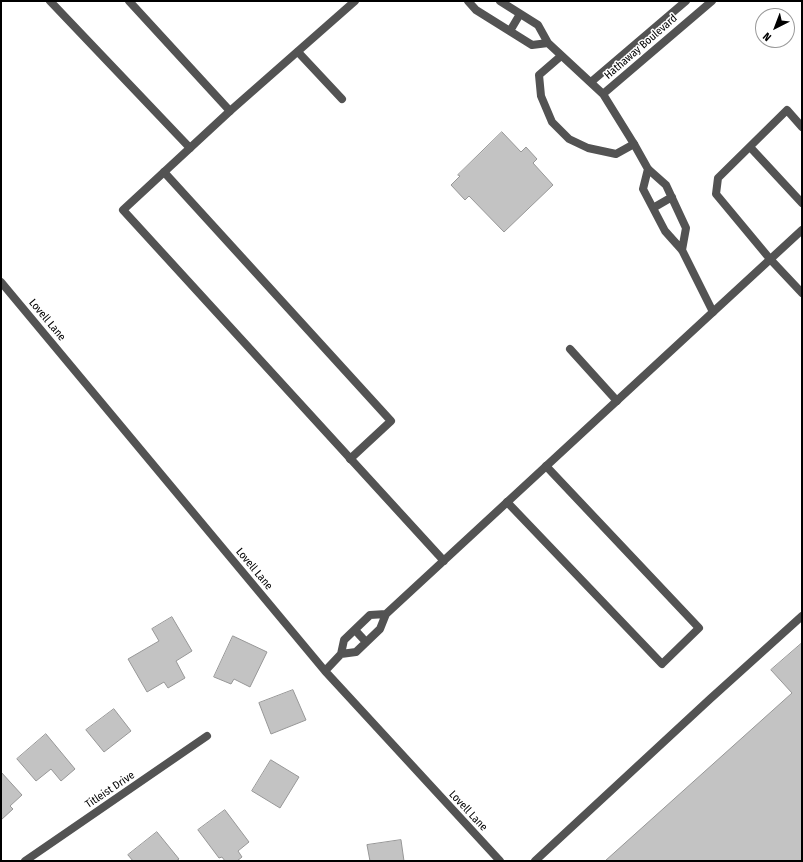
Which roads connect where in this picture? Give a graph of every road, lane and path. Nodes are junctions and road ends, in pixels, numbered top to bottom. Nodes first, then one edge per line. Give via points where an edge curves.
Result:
1 (50, 1) edge
2 (129, 1) edge
3 (355, 1) edge
4 (468, 1) edge
5 (500, 1) edge
6 (686, 1) edge
7 (712, 1) edge
8 (520, 14) junction
9 (510, 31) junction
10 (548, 43) junction
11 (298, 52) junction
12 (560, 56) junction
13 (591, 82) junction
14 (603, 94) junction
15 (342, 99) dead end
16 (230, 111) junction
17 (802, 127) edge
18 (634, 144) junction
19 (750, 147) junction
20 (190, 148) junction
21 (648, 168) junction
22 (164, 172) junction
23 (672, 197) junction
24 (802, 203) edge
25 (653, 208) junction
26 (802, 230) edge
27 (682, 250) junction
28 (770, 259) junction
29 (1, 282) edge
30 (802, 293) edge
31 (713, 312) junction
32 (570, 349) dead end
33 (617, 401) junction
34 (350, 459) junction
35 (546, 466) junction
36 (507, 502) junction
37 (444, 561) junction
38 (386, 614) junction
39 (802, 616) edge
40 (355, 630) junction
41 (366, 642) junction
42 (341, 654) junction
43 (325, 670) junction
44 (208, 736) dead end
45 (25, 861) edge
46 (500, 861) edge
47 (535, 861) edge

1 - 20 street
2 - 16 street
3 - 11 street
4 - 9 street via 476,10
5 - 8 street
6 - 13 street, Hathaway Boulevard
7 - 14 street, Hathaway Boulevard
8 - 9 street
8 - 10 street via 538,25
9 - 10 street via 532,45
10 - 12 street
11 - 15 street
11 - 16 street
12 - 13 street
12 - 18 street via 539,75 541,96 552,122 569,139 588,148 616,154
13 - 14 street
14 - 18 street
16 - 20 street
17 - 19 street via 787,110
18 - 21 street
19 - 24 street
19 - 28 street via 718,178 716,194
20 - 22 street
21 - 23 street via 666,185
21 - 25 street via 643,188
22 - 34 street via 123,210
22 - 34 street via 391,421
23 - 25 street
23 - 27 street via 686,228
25 - 27 street via 665,231
26 - 28 street
27 - 31 street
28 - 30 street
28 - 31 street
29 - 43 street, Lovell Lane
31 - 33 street
32 - 33 street
33 - 35 street
34 - 37 street
35 - 36 street
35 - 36 street via 699,628 662,664
36 - 37 street
37 - 38 street
38 - 40 street via 370,616
38 - 41 street via 380,630
39 - 47 street
40 - 41 street
40 - 42 street via 344,640
41 - 42 street via 356,652
42 - 43 street
43 - 46 street, Lovell Lane
44 - 45 street, Titleist Drive

